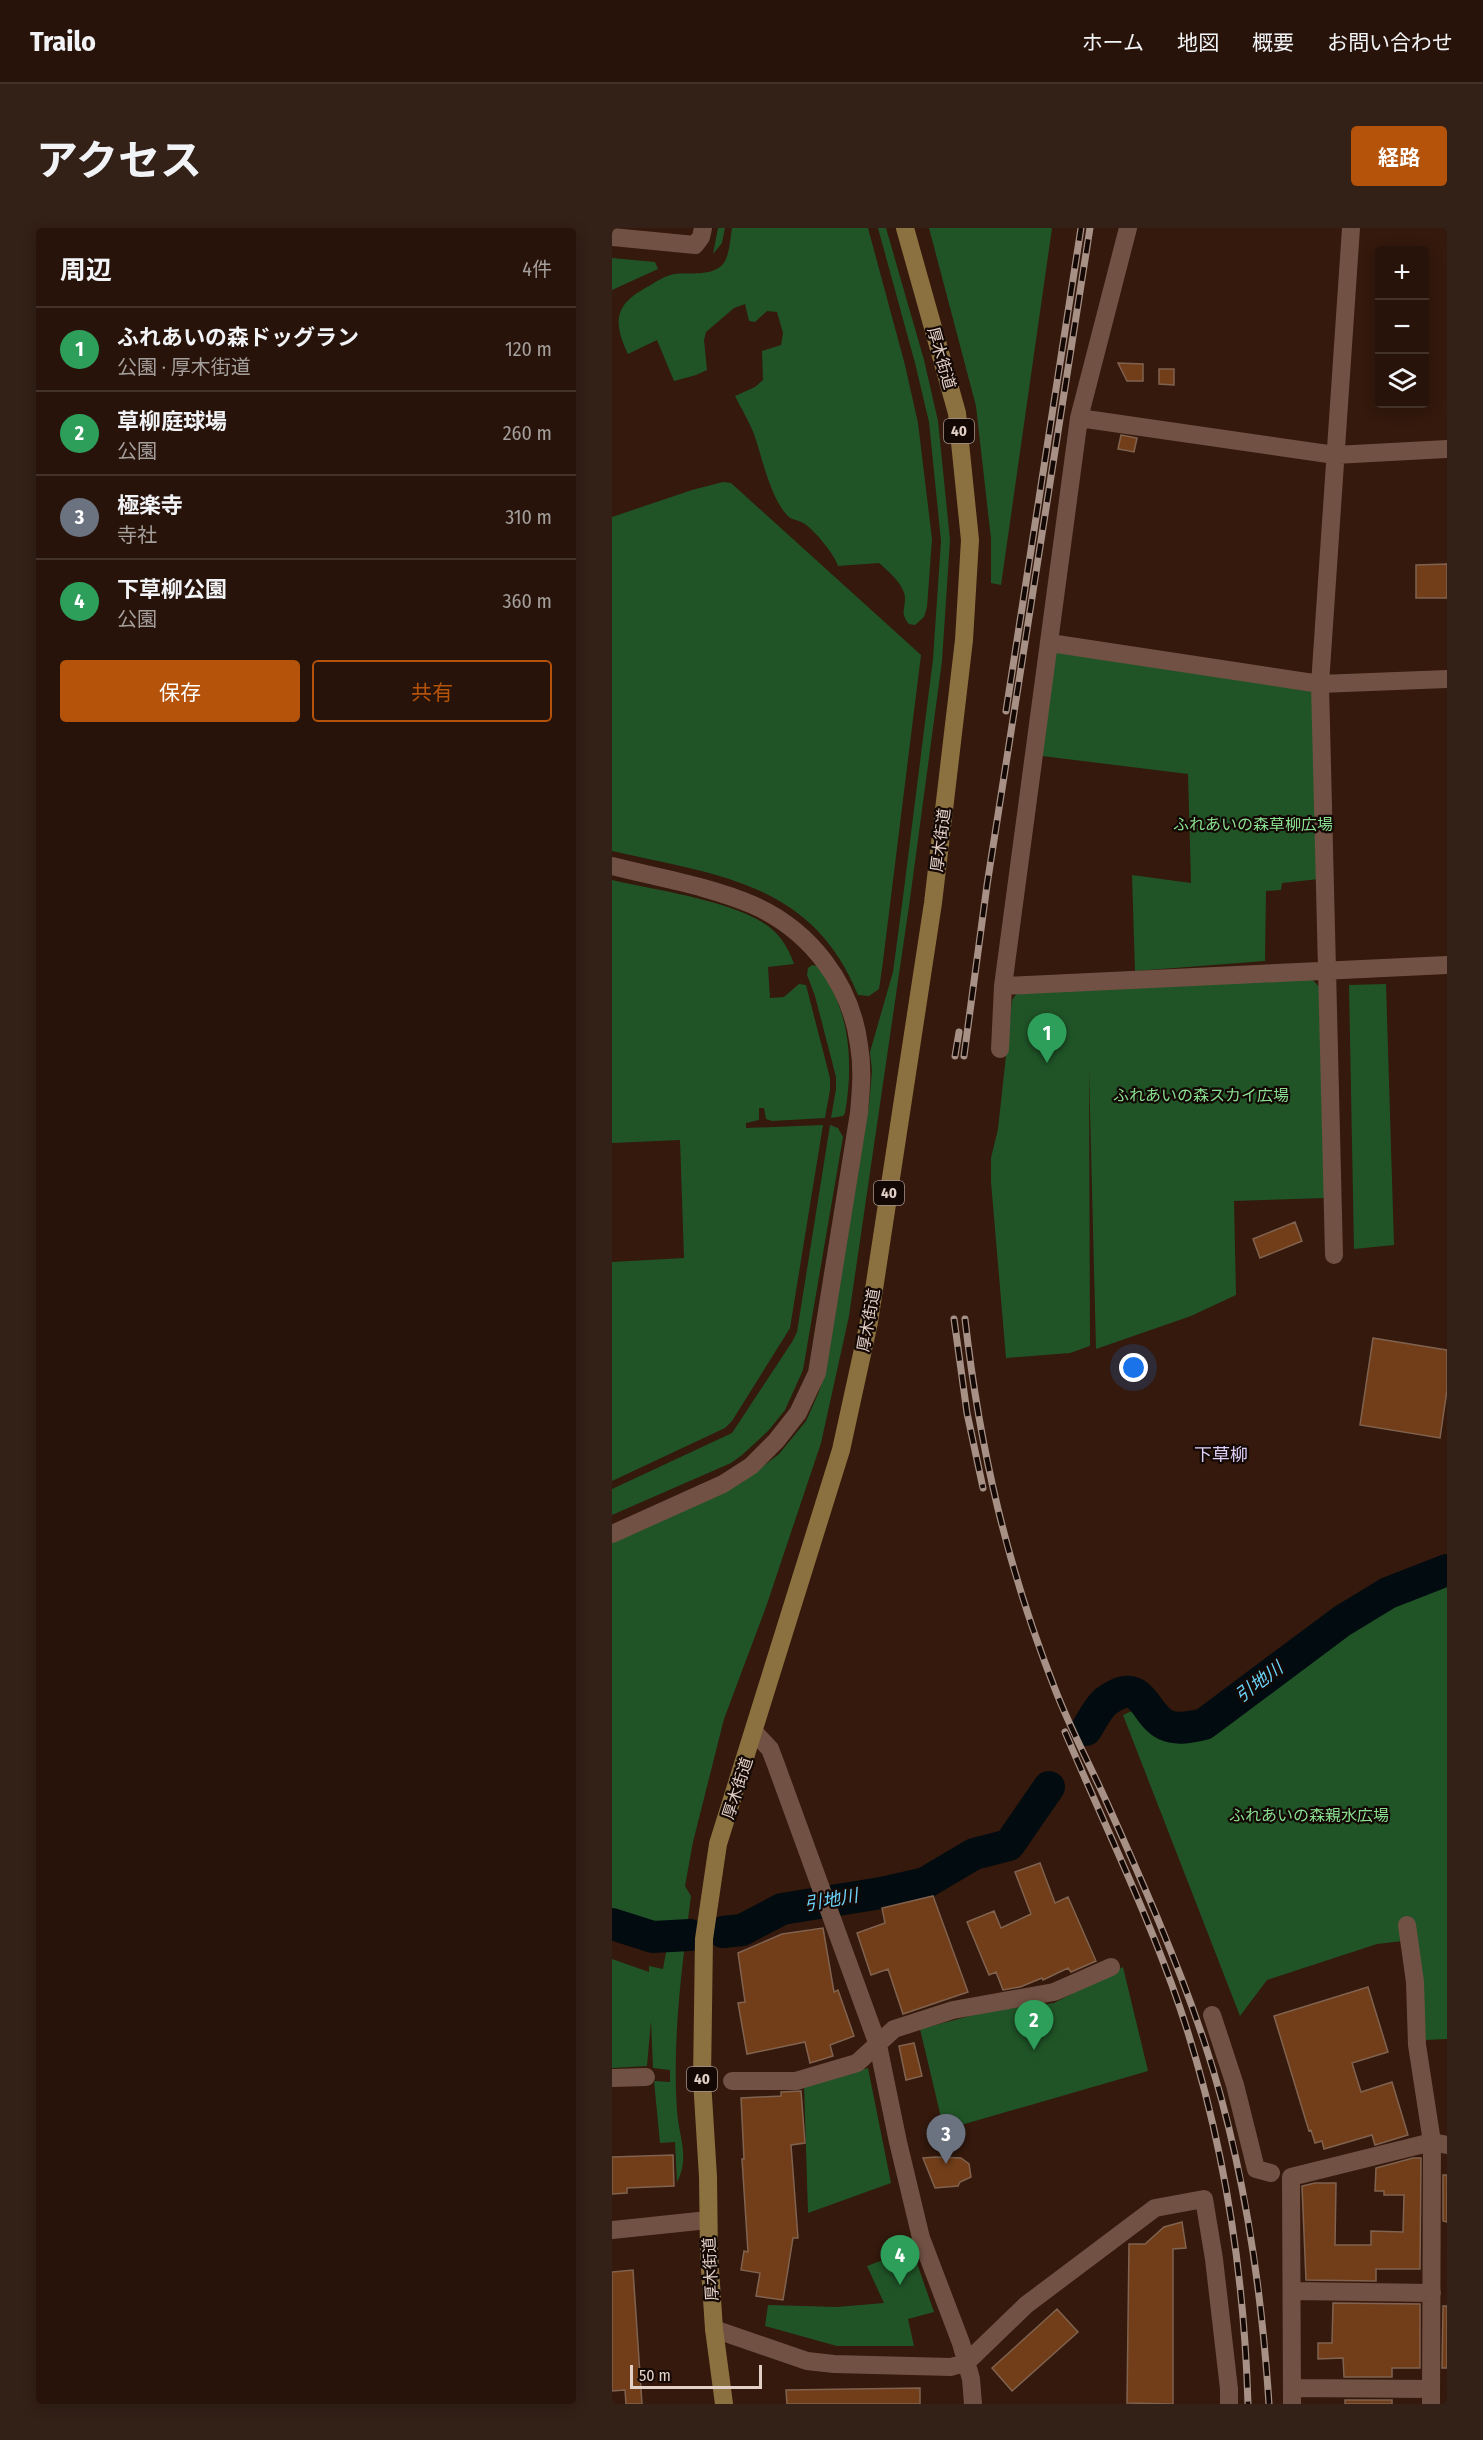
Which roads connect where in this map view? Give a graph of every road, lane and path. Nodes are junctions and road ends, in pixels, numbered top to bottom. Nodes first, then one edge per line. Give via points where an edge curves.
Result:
1 (703, 228) edge
2 (905, 228) edge
3 (1128, 228) edge
4 (1351, 228) edge
5 (612, 237) edge
6 (1079, 418) junction
7 (1447, 449) edge
8 (1335, 455) junction
9 (1050, 643) junction
10 (1447, 679) edge
11 (1320, 684) junction
12 (612, 867) edge
13 (1447, 965) edge
14 (1326, 971) junction
15 (1003, 986) junction
16 (1000, 1048) dead end
17 (1334, 1255) dead end
18 (612, 1534) edge
19 (755, 1733) junction
20 (1407, 1925) dead end
21 (1111, 1967) dead end
22 (1212, 2015) dead end
23 (878, 2045) junction
24 (646, 2077) dead end
25 (612, 2078) edge
26 (732, 2081) dead end
27 (1440, 2143) edge
28 (1271, 2173) dead end
29 (708, 2220) junction
30 (612, 2230) edge
31 (1293, 2291) junction
32 (1432, 2294) junction
33 (714, 2329) junction
34 (967, 2362) junction
35 (1292, 2396) edge
36 (1431, 2396) edge
37 (724, 2404) edge
38 (973, 2404) edge
39 (1229, 2404) edge

1 - 5 street via 694,244
2 - 19 main road, 厚木街道 / 40 via 957,413 970,540 964,640 933,903 869,1322 841,1450
3 - 6 street
4 - 8 street
6 - 8 street
6 - 9 street
7 - 8 street
8 - 11 street
9 - 11 street
9 - 15 street
10 - 11 street
11 - 14 street
12 - 18 street via 725,894 783,921 807,939 826,962 853,1015 862,1074 817,1373 798,1413 751,1467 723,1484
13 - 14 street
14 - 15 street
14 - 17 street
15 - 16 street
19 - 23 street via 772,1756
19 - 29 main road, 厚木街道 / 40 via 718,1844 704,1938 702,2080
20 - 27 street via 1418,2046
21 - 23 street via 1054,1992 953,2010 894,2029
22 - 28 street via 1256,2169
23 - 26 street via 857,2063 796,2081
23 - 34 street via 921,2238
24 - 25 street
27 - 31 street via 1292,2177
27 - 32 street
29 - 30 street
29 - 33 main road, 厚木街道 / 40
31 - 32 street
31 - 35 street
32 - 36 street
33 - 34 street via 807,2361 931,2367
33 - 37 main road, 厚木街道 / 40
34 - 38 street
34 - 39 street via 1026,2305 1155,2208 1204,2199
35 - 36 street

